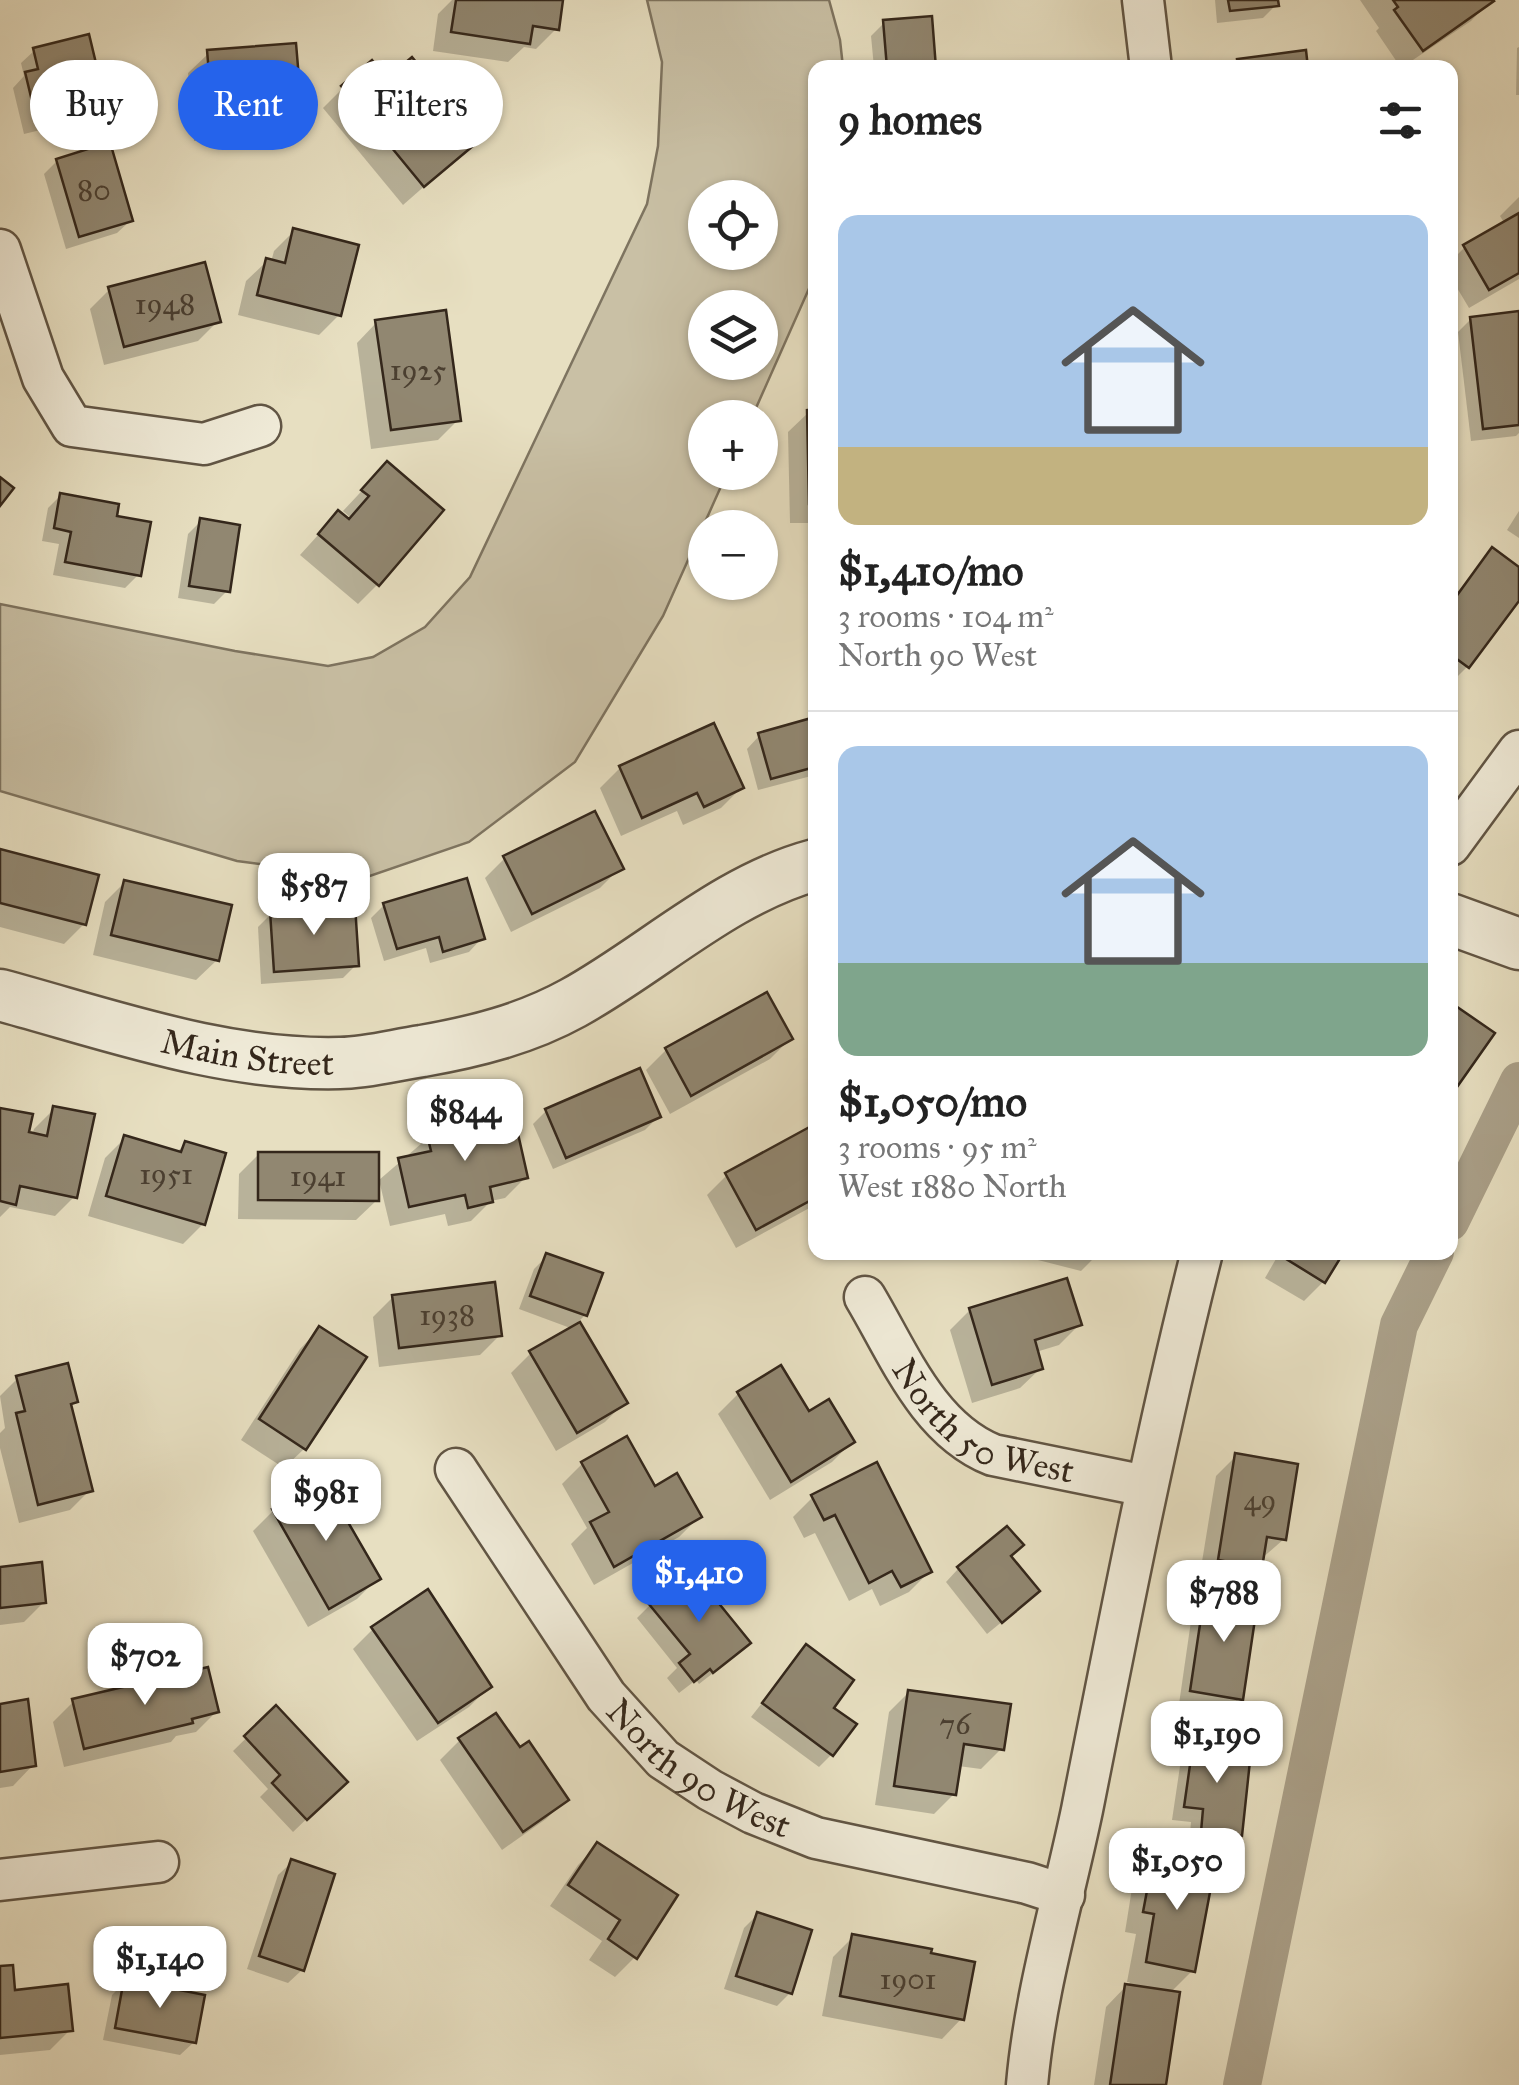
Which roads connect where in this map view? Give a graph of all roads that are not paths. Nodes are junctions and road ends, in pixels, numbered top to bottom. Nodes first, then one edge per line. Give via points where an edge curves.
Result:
1 (1143, 0) edge
2 (1150, 60) edge
3 (0, 250) edge
4 (260, 426) dead end
5 (1519, 751) edge
6 (1458, 834) edge
7 (808, 867) edge
8 (1458, 922) edge
9 (1519, 944) edge
10 (0, 995) edge
11 (1200, 1260) edge
12 (866, 1297) dead end
13 (456, 1469) dead end
14 (1146, 1486) junction
15 (158, 1862) dead end
16 (0, 1880) edge
17 (1064, 1895) junction
18 (1027, 2085) edge

1 - 2 street
3 - 4 street via 43,378 72,426 204,444
5 - 6 street
7 - 10 street, Main Street via 746,893 556,1011 508,1032 378,1058 279,1062 222,1055
8 - 9 street
11 - 14 street
12 - 14 street, North 50 West via 922,1393 971,1446
13 - 17 street, North 90 West via 606,1696 664,1759 754,1813 816,1838
14 - 17 street
15 - 16 street
17 - 18 street via 1032,2029

